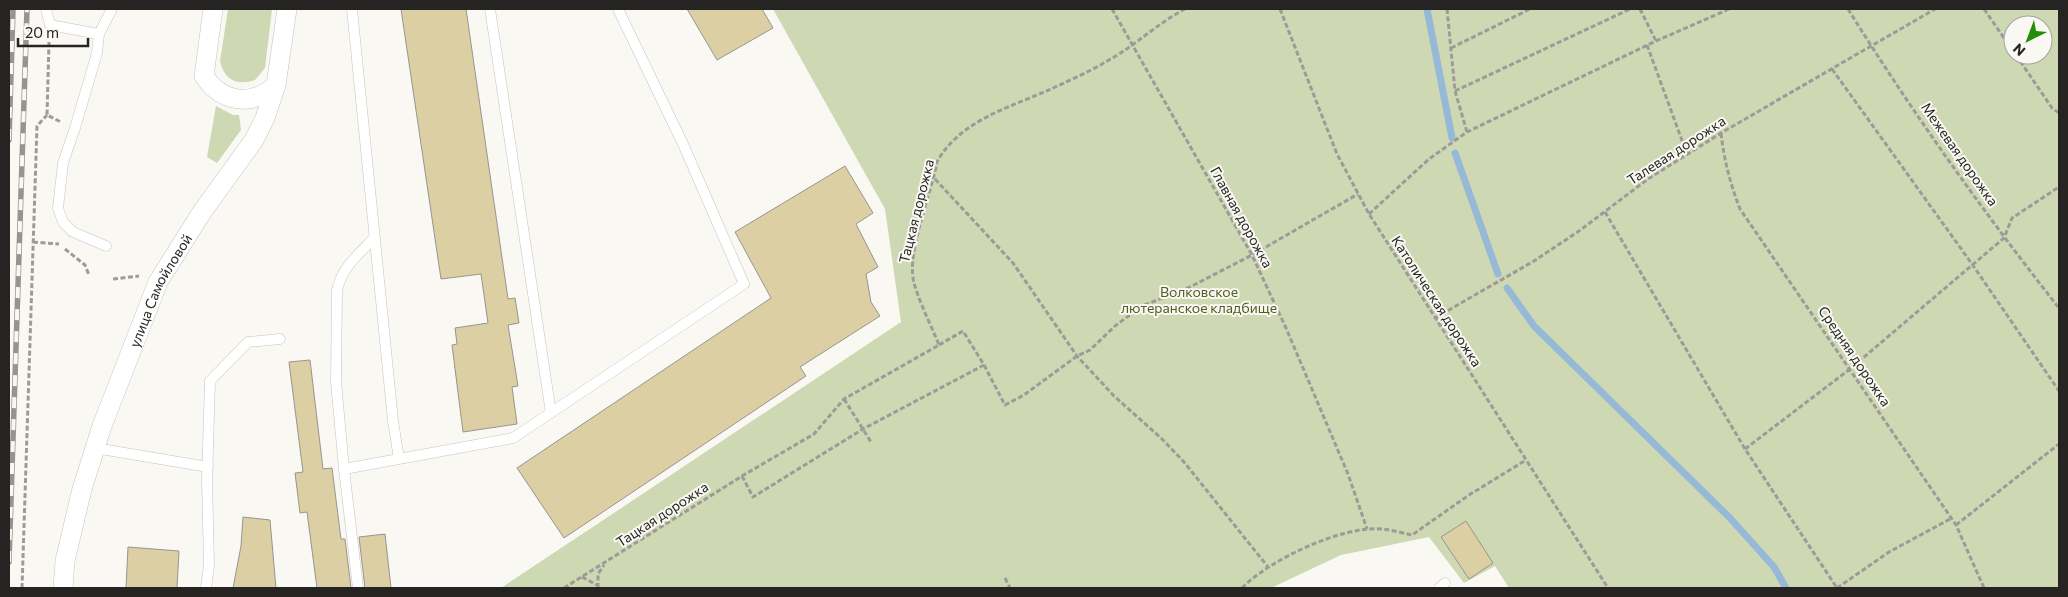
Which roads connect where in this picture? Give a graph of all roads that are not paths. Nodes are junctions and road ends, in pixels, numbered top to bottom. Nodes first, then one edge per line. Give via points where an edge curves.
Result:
1 (46, 9) edge
2 (112, 9) edge
3 (213, 9) edge
4 (288, 9) edge
5 (352, 9) edge
6 (490, 9) edge
7 (618, 9) edge
8 (99, 34) junction
9 (276, 85) junction
10 (374, 238) junction
11 (106, 246) dead end
12 (280, 339) dead end
13 (551, 413) junction
14 (95, 448) junction
15 (399, 459) junction
16 (208, 467) junction
17 (344, 469) junction
18 (63, 588) edge
19 (206, 588) edge
20 (358, 588) edge

1 - 8 lane via 50,26
2 - 8 lane
3 - 9 street via 204,76 218,92 238,100 259,97
4 - 9 street, улица Самойловой
5 - 10 lane
6 - 13 lane
7 - 13 lane via 683,144 744,284
8 - 11 lane via 97,53 63,163 58,208 63,222 73,232
9 - 14 street, улица Самойловой via 266,118 254,140 202,212 158,282
10 - 15 lane via 392,421
10 - 17 lane via 346,267 337,290 336,382
12 - 16 lane via 248,342 210,381
13 - 15 lane via 513,438
14 - 16 lane
14 - 18 street, улица Самойловой via 72,528
15 - 17 lane
16 - 19 lane via 209,565
17 - 20 lane

